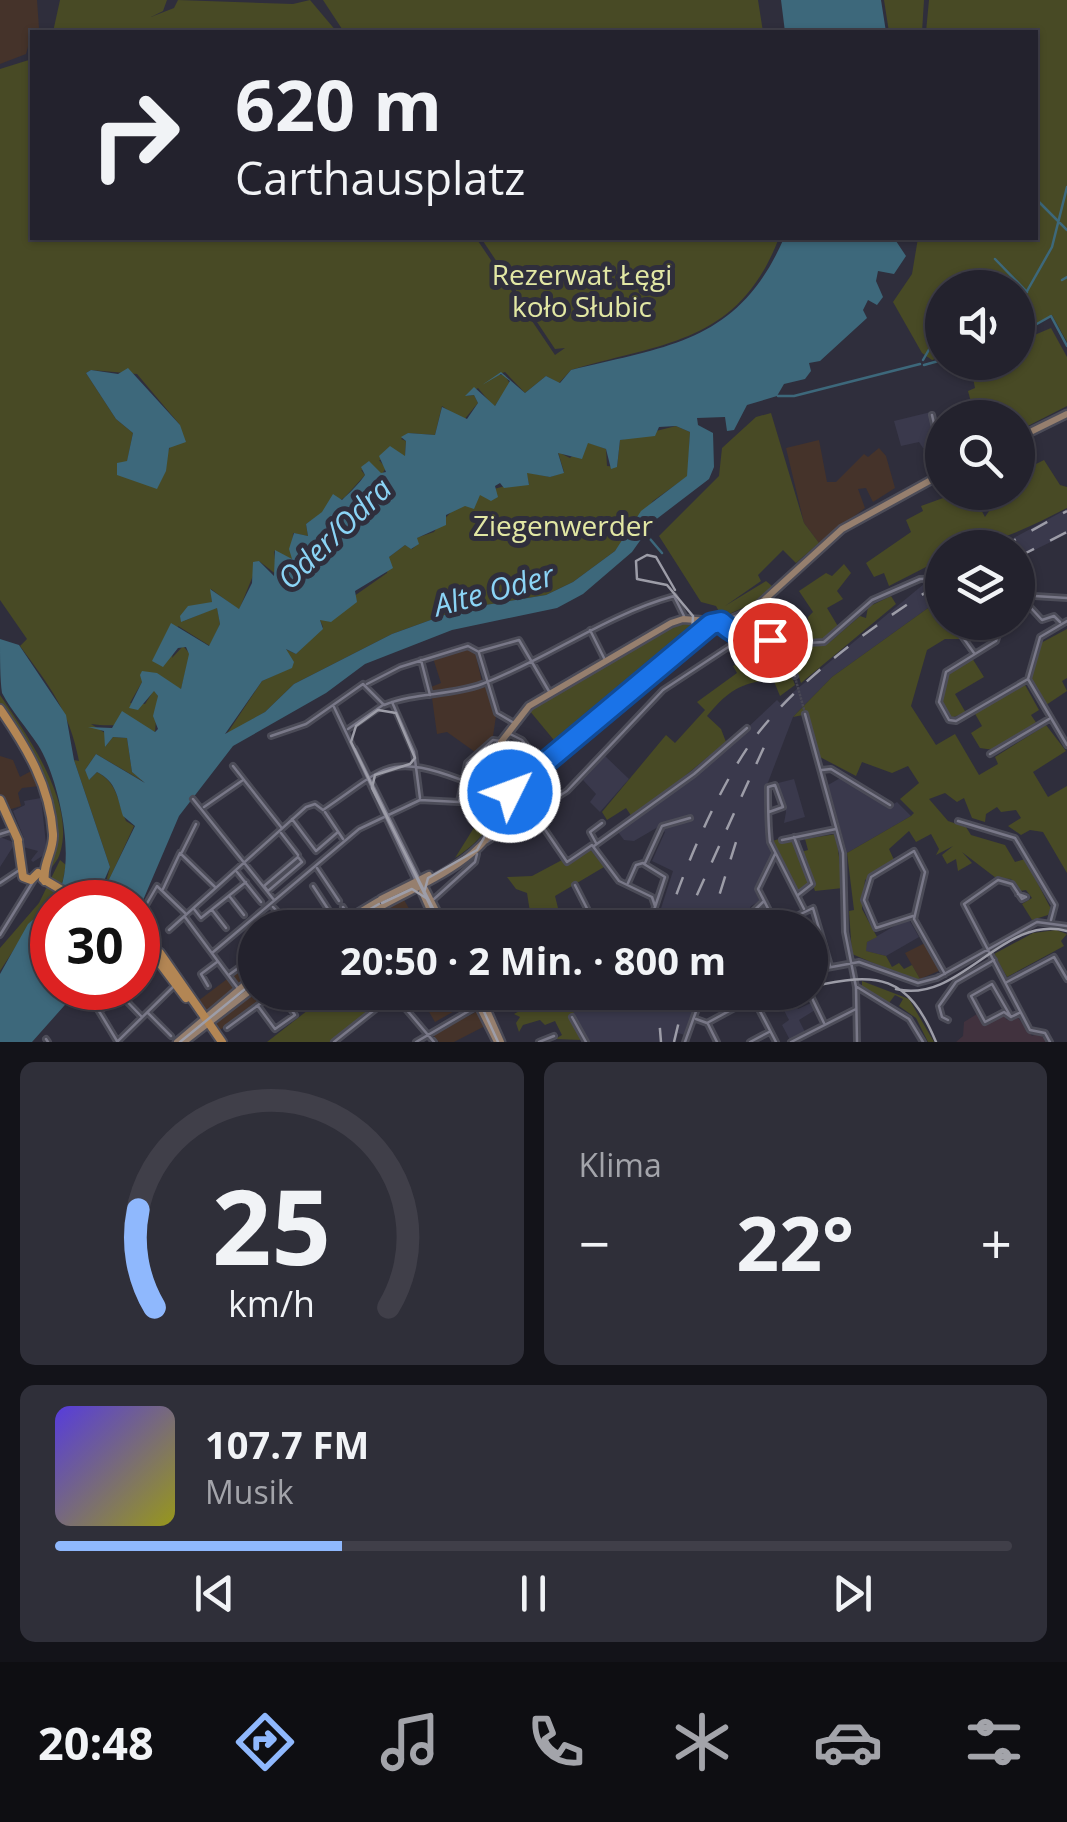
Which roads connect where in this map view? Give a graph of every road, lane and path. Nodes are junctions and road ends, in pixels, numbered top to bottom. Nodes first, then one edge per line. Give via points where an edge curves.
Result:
1 (1067, 414) edge
2 (1035, 430) edge
3 (925, 483) edge
4 (925, 579) edge
5 (1035, 595) edge
6 (1067, 598) edge
7 (754, 613) junction
8 (1035, 614) edge
9 (685, 619) junction
10 (695, 620) junction
11 (1067, 620) edge
12 (721, 622) junction
13 (711, 624) junction
14 (1061, 624) junction
15 (590, 630) junction
16 (751, 632) junction
17 (764, 636) junction
18 (744, 637) junction
19 (965, 640) edge
20 (996, 640) edge
21 (691, 641) junction
22 (774, 644) junction
23 (479, 652) junction
24 (975, 654) junction
25 (605, 659) junction
26 (421, 660) junction
27 (530, 660) junction
28 (795, 676) tunnel mouth
29 (1028, 678) junction
30 (487, 682) junction
31 (366, 684) junction
32 (550, 693) junction
33 (430, 696) junction
34 (392, 702) junction
35 (384, 705) junction
36 (334, 706) junction
37 (0, 709) edge
38 (805, 714) tunnel mouth
39 (1051, 718) junction
40 (514, 723) junction
41 (747, 728) dead end
42 (345, 730) junction
43 (508, 733) junction
44 (271, 736) dead end
45 (501, 742) junction
46 (1067, 745) edge
47 (990, 754) dead end
48 (414, 763) junction
49 (233, 766) dead end
50 (821, 771) junction
51 (511, 774) junction
52 (368, 779) junction
53 (461, 779) junction
54 (244, 780) junction
55 (510, 792) junction
56 (192, 798) dead end
57 (0, 800) edge
58 (420, 800) junction
59 (890, 805) dead end
60 (202, 808) junction
61 (323, 810) junction
62 (768, 812) junction
63 (534, 814) junction
64 (385, 815) junction
65 (690, 818) dead end
66 (292, 819) junction
67 (958, 821) dead end
68 (602, 823) dead end
69 (196, 824) dead end
70 (837, 828) junction
71 (14, 830) junction
72 (281, 830) junction
73 (338, 832) junction
74 (0, 833) edge
75 (794, 837) junction
76 (344, 840) junction
77 (782, 840) dead end
78 (487, 843) junction
79 (596, 845) junction
80 (181, 853) junction
81 (776, 853) junction
82 (477, 854) junction
83 (244, 862) junction
84 (644, 864) junction
85 (25, 867) junction
86 (316, 867) junction
87 (236, 870) junction
88 (311, 872) junction
89 (39, 877) junction
90 (44, 880) edge
91 (246, 882) junction
92 (0, 883) edge
93 (420, 883) junction
94 (312, 886) dead end
95 (575, 886) dead end
96 (630, 887) junction
97 (162, 888) joint
98 (216, 888) junction
99 (268, 891) joint
100 (1018, 894) dead end
101 (229, 896) junction
102 (797, 896) junction
103 (275, 900) junction
104 (339, 900) dead end
105 (764, 901) junction
106 (261, 902) dead end
107 (655, 902) junction
108 (434, 905) junction
109 (272, 906) junction
110 (343, 907) dead end
111 (194, 908) junction
112 (804, 909) joint
113 (212, 910) junction
114 (240, 910) edge
115 (276, 910) edge
116 (326, 910) edge
117 (345, 910) edge
118 (369, 910) edge
119 (431, 910) edge
120 (435, 910) edge
121 (588, 910) edge
122 (653, 910) edge
123 (752, 910) edge
124 (768, 910) edge
125 (1054, 910) junction
126 (1063, 911) dead end
127 (185, 915) junction
128 (914, 916) junction
129 (1050, 922) junction
130 (1067, 926) edge
131 (226, 928) dead end
132 (168, 930) dead end
133 (0, 935) edge
134 (989, 948) junction
135 (212, 954) junction
136 (995, 960) junction
137 (160, 961) edge
138 (218, 962) junction
139 (160, 963) edge
140 (851, 964) junction
141 (238, 968) edge
142 (830, 968) joint
143 (945, 974) junction
144 (228, 975) junction
145 (1067, 979) edge
146 (1006, 982) junction
147 (174, 986) junction
148 (208, 986) dead end
149 (856, 986) junction
150 (238, 988) joint
151 (238, 998) edge
152 (856, 1009) junction
153 (102, 1010) edge
154 (136, 1010) edge
155 (252, 1010) edge
156 (261, 1010) edge
157 (291, 1010) edge
158 (375, 1010) edge
159 (408, 1010) edge
160 (468, 1010) edge
161 (485, 1010) edge
162 (698, 1010) edge
163 (731, 1010) edge
164 (759, 1010) edge
165 (818, 1010) edge
166 (147, 1012) junction
167 (1020, 1012) junction
168 (142, 1017) junction
169 (572, 1017) dead end
170 (1011, 1017) junction
171 (696, 1019) junction
172 (205, 1020) junction
173 (948, 1020) dead end
174 (707, 1023) junction
175 (825, 1025) junction
176 (226, 1028) dead end
177 (426, 1032) junction
178 (770, 1032) junction
179 (804, 1035) junction
180 (554, 1036) dead end
181 (177, 1040) edge
182 (118, 1042) edge
183 (220, 1042) edge
184 (334, 1042) edge
185 (416, 1042) edge
186 (434, 1042) edge
187 (499, 1042) edge
188 (540, 1042) edge
189 (586, 1042) edge
190 (685, 1042) edge
191 (717, 1042) edge
192 (750, 1042) edge
193 (776, 1042) edge
194 (791, 1042) edge
195 (808, 1042) edge
196 (857, 1042) edge
197 (923, 1042) edge
198 (1050, 1042) edge

1 - 2 street
3 - 7 street via 842,529
4 - 17 street via 866,605 824,642
5 - 6 street
7 - 12 street
7 - 16 street
8 - 14 street via 1054,616
9 - 10 street
9 - 15 street via 674,596
9 - 25 street
10 - 13 street
10 - 21 street
11 - 14 street
12 - 13 street
12 - 18 street
13 - 21 street
14 - 29 street via 1035,645
15 - 25 street
15 - 27 street
16 - 17 street
16 - 18 street
17 - 22 street
18 - 22 street
18 - 63 street via 664,690 574,785
19 - 24 street
20 - 24 street
21 - 55 street
22 - 28 street
23 - 26 street via 473,644
23 - 27 street via 518,640
23 - 30 street
24 - 29 street via 944,676 938,699 950,720
25 - 32 street
26 - 31 street
26 - 33 street
27 - 30 street
27 - 32 street
29 - 39 street
30 - 33 street
30 - 40 street via 498,712
31 - 35 street
31 - 36 street
32 - 40 street
33 - 34 street
34 - 35 street
34 - 48 street
35 - 42 street
36 - 42 street
36 - 44 street
37 - 89 main road via 42,781 53,834
38 - 50 street
39 - 46 street
39 - 47 street
40 - 43 street
41 - 79 street
42 - 52 street
43 - 45 street
43 - 51 street via 534,755
45 - 51 street
45 - 53 street via 493,740 473,756
48 - 52 street
48 - 53 street
48 - 58 street
49 - 54 street
50 - 59 street via 831,769
50 - 70 street
51 - 55 street
52 - 61 street
52 - 64 street
53 - 58 street via 458,802
54 - 60 street
54 - 72 street
55 - 78 street
56 - 60 street
57 - 71 main road
58 - 64 street
60 - 83 street
61 - 66 street via 310,804
61 - 73 street
62 - 62 street via 768,787 775,785 783,808
62 - 81 street
63 - 78 street
63 - 79 street via 567,862
64 - 76 street
64 - 93 street
65 - 84 street via 662,826
66 - 72 street
66 - 73 street via 316,850
67 - 125 street via 1012,836
68 - 79 street via 590,832
69 - 80 street
70 - 75 street
70 - 140 street
71 - 74 street
71 - 85 main road
72 - 83 street
72 - 88 street
73 - 76 street
75 - 77 street
75 - 102 street via 812,884
76 - 86 street
78 - 82 street
78 - 93 street
79 - 96 street via 616,878
80 - 97 street
80 - 98 street
81 - 102 street
81 - 105 street via 758,889
82 - 93 street
82 - 108 street
83 - 87 street
83 - 103 street
84 - 96 street via 635,866
84 - 107 street via 666,877
85 - 89 main road
85 - 89 main road
85 - 92 street
86 - 88 street
86 - 104 street
87 - 91 street
87 - 98 street
88 - 103 street
89 - 90 main road
89 - 133 street
91 - 101 street
91 - 106 street
93 - 108 street
93 - 118 street
93 - 119 street
94 - 116 street
95 - 121 street
96 - 107 street
97 - 127 street
98 - 111 street
99 - 99 street via 264,886 298,857 302,862
100 - 134 street via 998,880 965,900
101 - 113 street
101 - 114 street
102 - 112 street
103 - 109 street
105 - 123 street
105 - 124 street
107 - 122 street
108 - 120 street
109 - 115 street
109 - 135 street
110 - 117 street
111 - 113 street via 201,918
111 - 127 street
112 - 142 street via 817,912
113 - 131 street
125 - 126 street
125 - 129 street
127 - 132 street
127 - 135 street
128 - 128 street via 925,872 914,851 870,877 864,900 876,928
128 - 143 street
129 - 130 street
129 - 134 street via 1031,924
134 - 136 street
134 - 143 street
135 - 138 street
136 - 146 street
136 - 173 street via 952,987 939,1006
137 - 172 main road
138 - 144 street
138 - 148 street via 201,974
139 - 147 main road
140 - 142 street
140 - 143 street via 874,965 912,983
140 - 149 street
141 - 144 street
144 - 150 street
145 - 146 street via 1054,957
146 - 167 street
147 - 166 street
147 - 172 main road
149 - 152 street
149 - 197 street via 910,1019
150 - 172 street
151 - 172 street
152 - 175 street
152 - 196 street
153 - 182 street
154 - 168 street
155 - 176 street
156 - 157 street via 275,1029 295,1015
158 - 184 street
159 - 177 street
160 - 177 street
161 - 187 street
162 - 171 street
163 - 174 street
164 - 178 street
165 - 175 street
166 - 168 street
166 - 181 street
167 - 170 street
167 - 198 street via 1030,1030 1045,1033
168 - 182 street
169 - 189 street
170 - 170 street via 992,984 971,996 985,1022 1004,1012
171 - 174 street
171 - 190 street
172 - 181 street
172 - 183 main road
174 - 191 street
175 - 179 street
177 - 185 street
177 - 186 street
178 - 192 street
178 - 193 street
179 - 194 street
179 - 195 street
180 - 188 street

